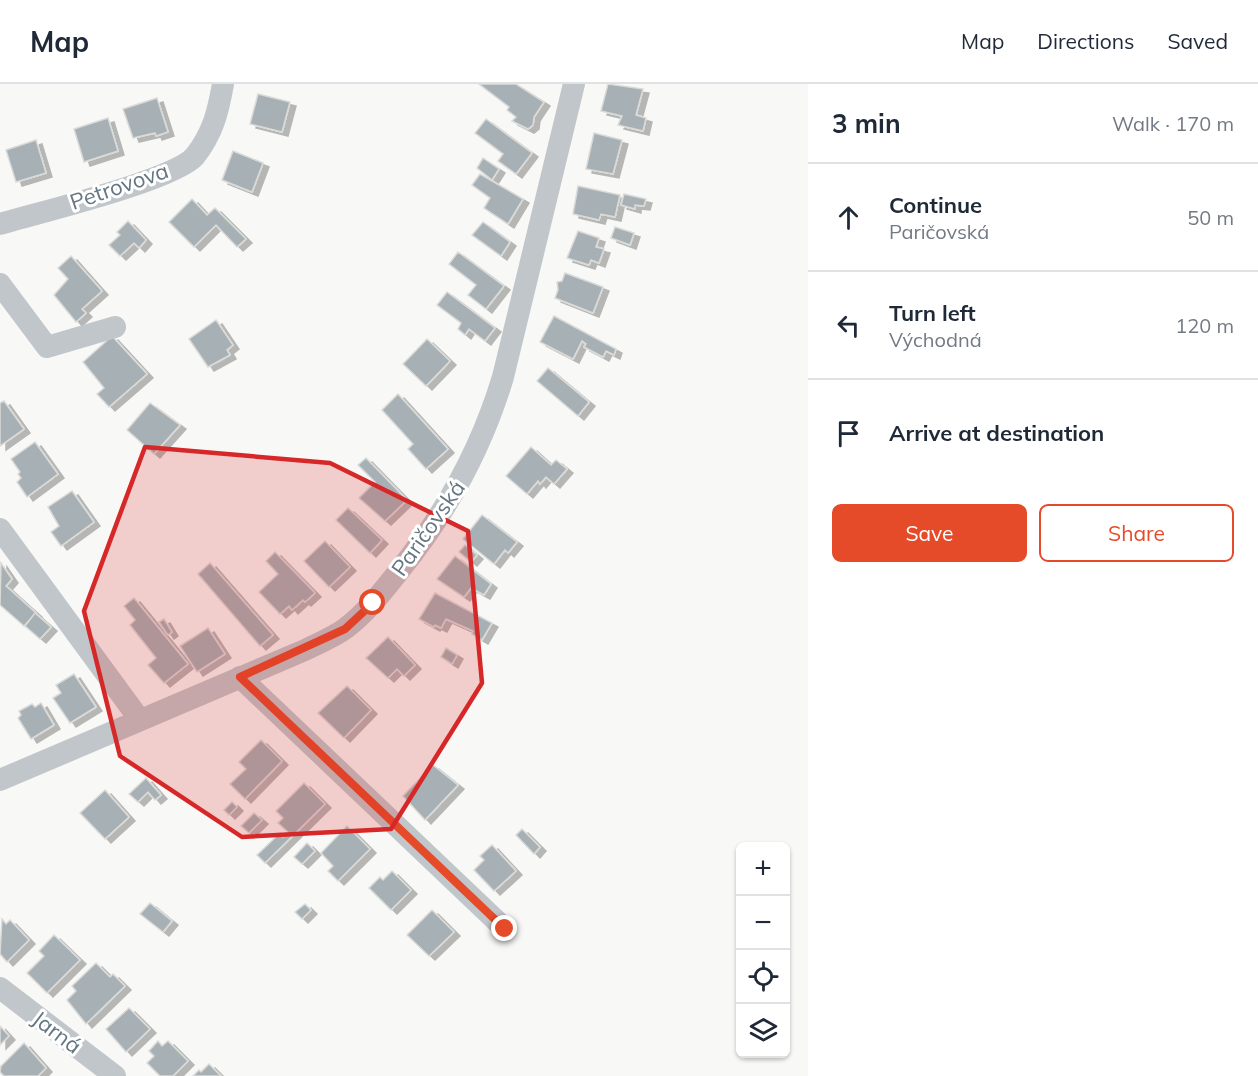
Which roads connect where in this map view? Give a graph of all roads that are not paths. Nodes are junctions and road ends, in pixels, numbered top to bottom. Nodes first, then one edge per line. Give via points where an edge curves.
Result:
1 (223, 84) edge
2 (574, 84) edge
3 (0, 224) edge
4 (0, 284) edge
5 (115, 327) dead end
6 (0, 529) edge
7 (240, 677) junction
8 (140, 720) junction
9 (0, 780) edge
10 (505, 929) dead end
11 (0, 988) edge
12 (115, 1076) edge

1 - 3 street, Petrovova via 216,123 194,158 158,177
2 - 7 street, Paričovská via 503,377 490,422 472,463 429,534 373,603 345,629
4 - 5 street via 46,347
6 - 8 street
7 - 8 street, Paričovská
7 - 10 street
8 - 9 street, Paričovská
11 - 12 street, Jarná

